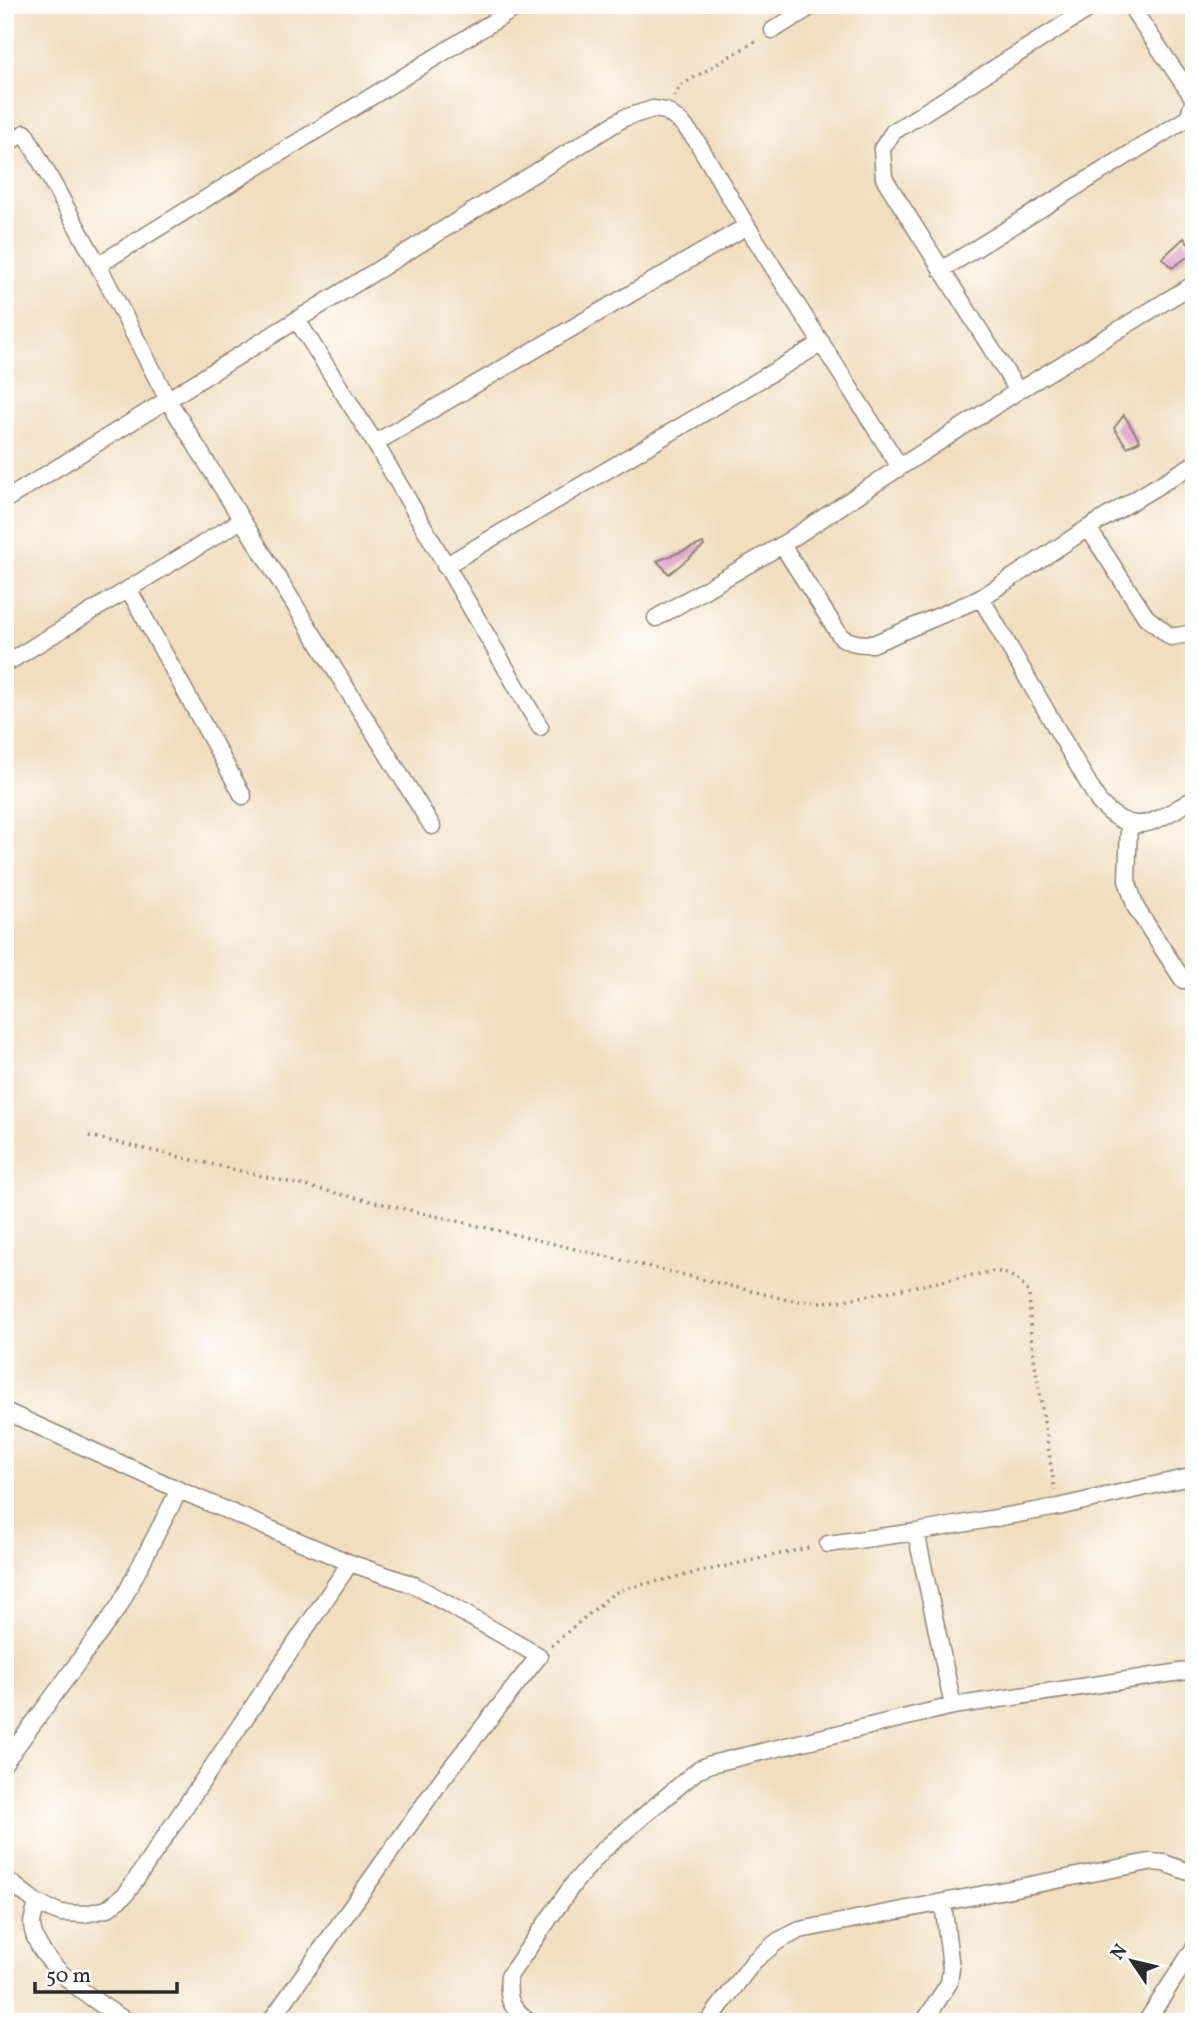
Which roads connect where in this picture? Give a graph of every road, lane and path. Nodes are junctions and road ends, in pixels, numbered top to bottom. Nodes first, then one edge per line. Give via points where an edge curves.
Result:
1 (520, 5) edge
2 (814, 5) edge
3 (1095, 5) edge
4 (1127, 5) edge
5 (773, 30) joint
6 (1194, 100) edge
7 (666, 111) junction
8 (5, 144) edge
9 (747, 226) junction
10 (98, 265) junction
11 (941, 270) junction
12 (1194, 284) edge
13 (297, 320) junction
14 (822, 344) junction
15 (1018, 391) junction
16 (168, 400) junction
17 (375, 443) junction
18 (1194, 464) edge
19 (900, 467) junction
20 (5, 500) edge
21 (242, 520) junction
22 (1088, 528) junction
23 (782, 544) junction
24 (445, 566) junction
25 (129, 590) junction
26 (981, 598) junction
27 (656, 618) dead end
28 (1194, 633) edge
29 (5, 664) edge
30 (540, 727) dead end
31 (243, 796) dead end
32 (1194, 799) edge
33 (1129, 825) junction
34 (432, 826) dead end
35 (1194, 974) edge
36 (89, 1136) dead end
37 (5, 1411) edge
38 (1194, 1476) edge
39 (179, 1490) junction
40 (1058, 1507) junction
41 (916, 1532) junction
42 (828, 1544) joint
43 (350, 1563) junction
44 (539, 1656) junction
45 (1194, 1670) edge
46 (953, 1706) junction
47 (5, 1762) edge
48 (1194, 1874) edge
49 (5, 1878) edge
50 (943, 1902) junction
51 (37, 1903) junction
52 (1194, 1948) edge
53 (128, 2022) edge
54 (270, 2022) edge
55 (529, 2022) edge
56 (708, 2022) edge
57 (924, 2022) edge
58 (1146, 2022) edge

1 - 10 street
2 - 5 street
3 - 11 street via 893,132 882,149 884,178
4 - 6 street
5 - 7 path via 680,86
6 - 11 street via 1188,118
7 - 9 street via 696,140
7 - 13 street via 653,109 624,118
8 - 10 street via 25,133
9 - 14 street
9 - 17 street
10 - 16 street
11 - 15 street
12 - 15 street
13 - 16 street
13 - 17 street
14 - 19 street
14 - 24 street
15 - 19 street
16 - 20 street
16 - 21 street
17 - 24 street
18 - 22 street
19 - 23 street
21 - 25 street
21 - 34 street
22 - 26 street
22 - 28 street via 1146,617 1171,637
23 - 26 street via 835,629 848,642 873,644
23 - 27 street
24 - 30 street
25 - 29 street
25 - 31 street
26 - 33 street via 1099,802
32 - 33 street via 1146,824
33 - 35 street via 1127,880 1136,908 1182,980
36 - 40 path via 789,1300 839,1301 995,1271 1008,1273 1029,1293 1031,1338
37 - 39 street
38 - 40 street
39 - 43 street
39 - 47 street via 120,1605
40 - 41 street
41 - 42 street
41 - 46 street
42 - 44 path via 626,1588
43 - 44 street via 414,1585
43 - 51 street via 126,1894 107,1909 85,1914 61,1913
44 - 54 street via 442,1779
45 - 46 street
46 - 55 street via 699,1769 602,1852 574,1883 509,1976 512,2008
48 - 50 street via 1149,1861
49 - 51 street
50 - 56 street via 800,1930 778,1941 754,1961
50 - 57 street via 949,1983
51 - 53 street via 32,1925 40,1949 67,1980
52 - 58 street

